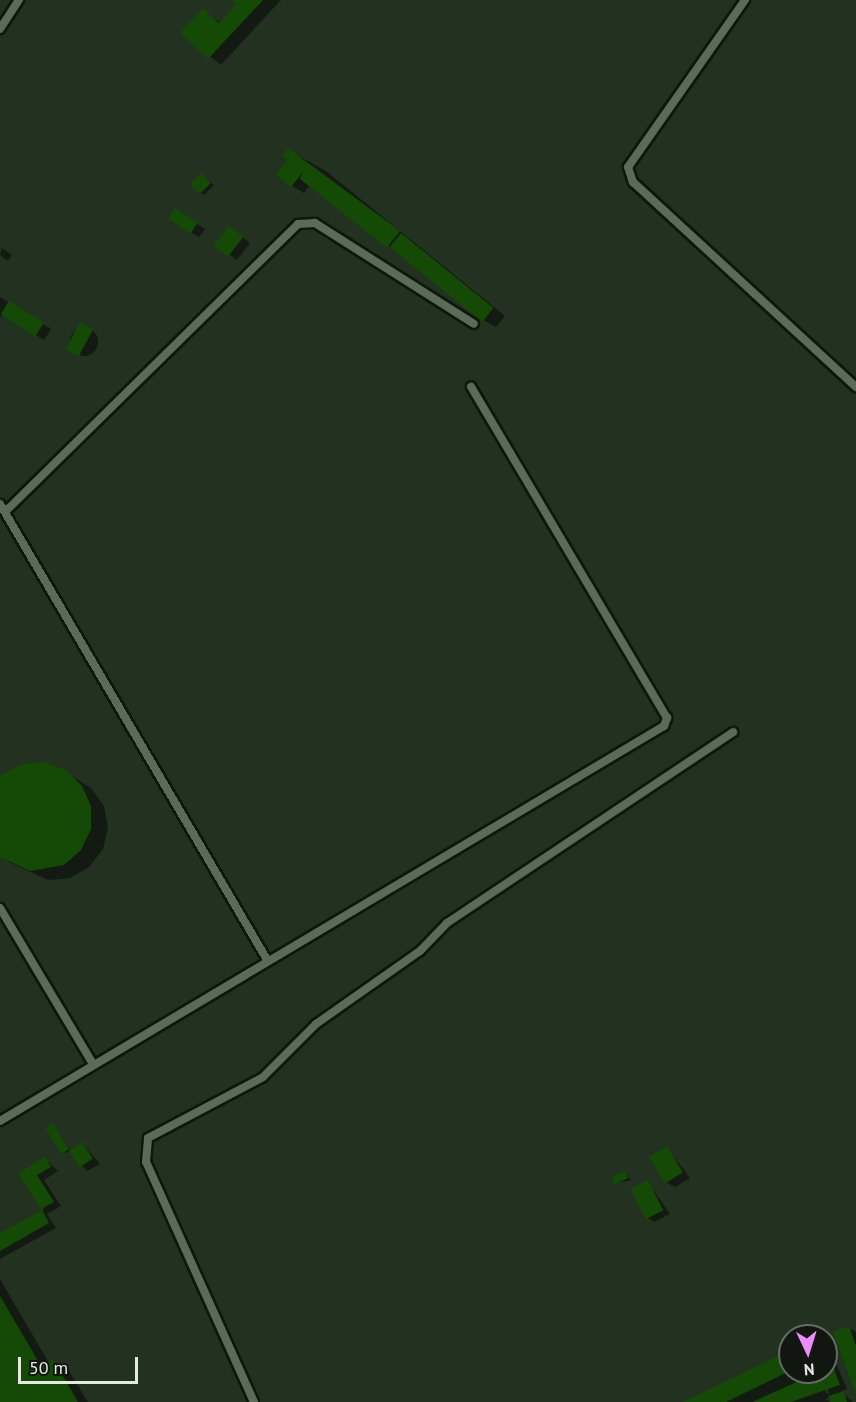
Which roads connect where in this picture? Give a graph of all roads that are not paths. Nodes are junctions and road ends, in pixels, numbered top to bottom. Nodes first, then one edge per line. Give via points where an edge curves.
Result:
1 (19, 0) edge
2 (745, 0) edge
3 (0, 29) edge
4 (474, 324) dead end
5 (471, 387) dead end
6 (856, 387) edge
7 (0, 504) edge
8 (6, 511) junction
9 (733, 732) dead end
10 (0, 908) edge
11 (266, 958) junction
12 (93, 1064) junction
13 (0, 1121) edge
14 (254, 1402) edge

1 - 3 lane
2 - 6 lane via 628,167 633,182
4 - 8 lane via 315,223 298,224
5 - 11 lane via 667,718 663,726
7 - 8 lane
8 - 11 lane
9 - 14 lane via 447,923 420,951 316,1024 263,1077 148,1138 146,1162
10 - 12 lane
11 - 12 lane
12 - 13 lane

